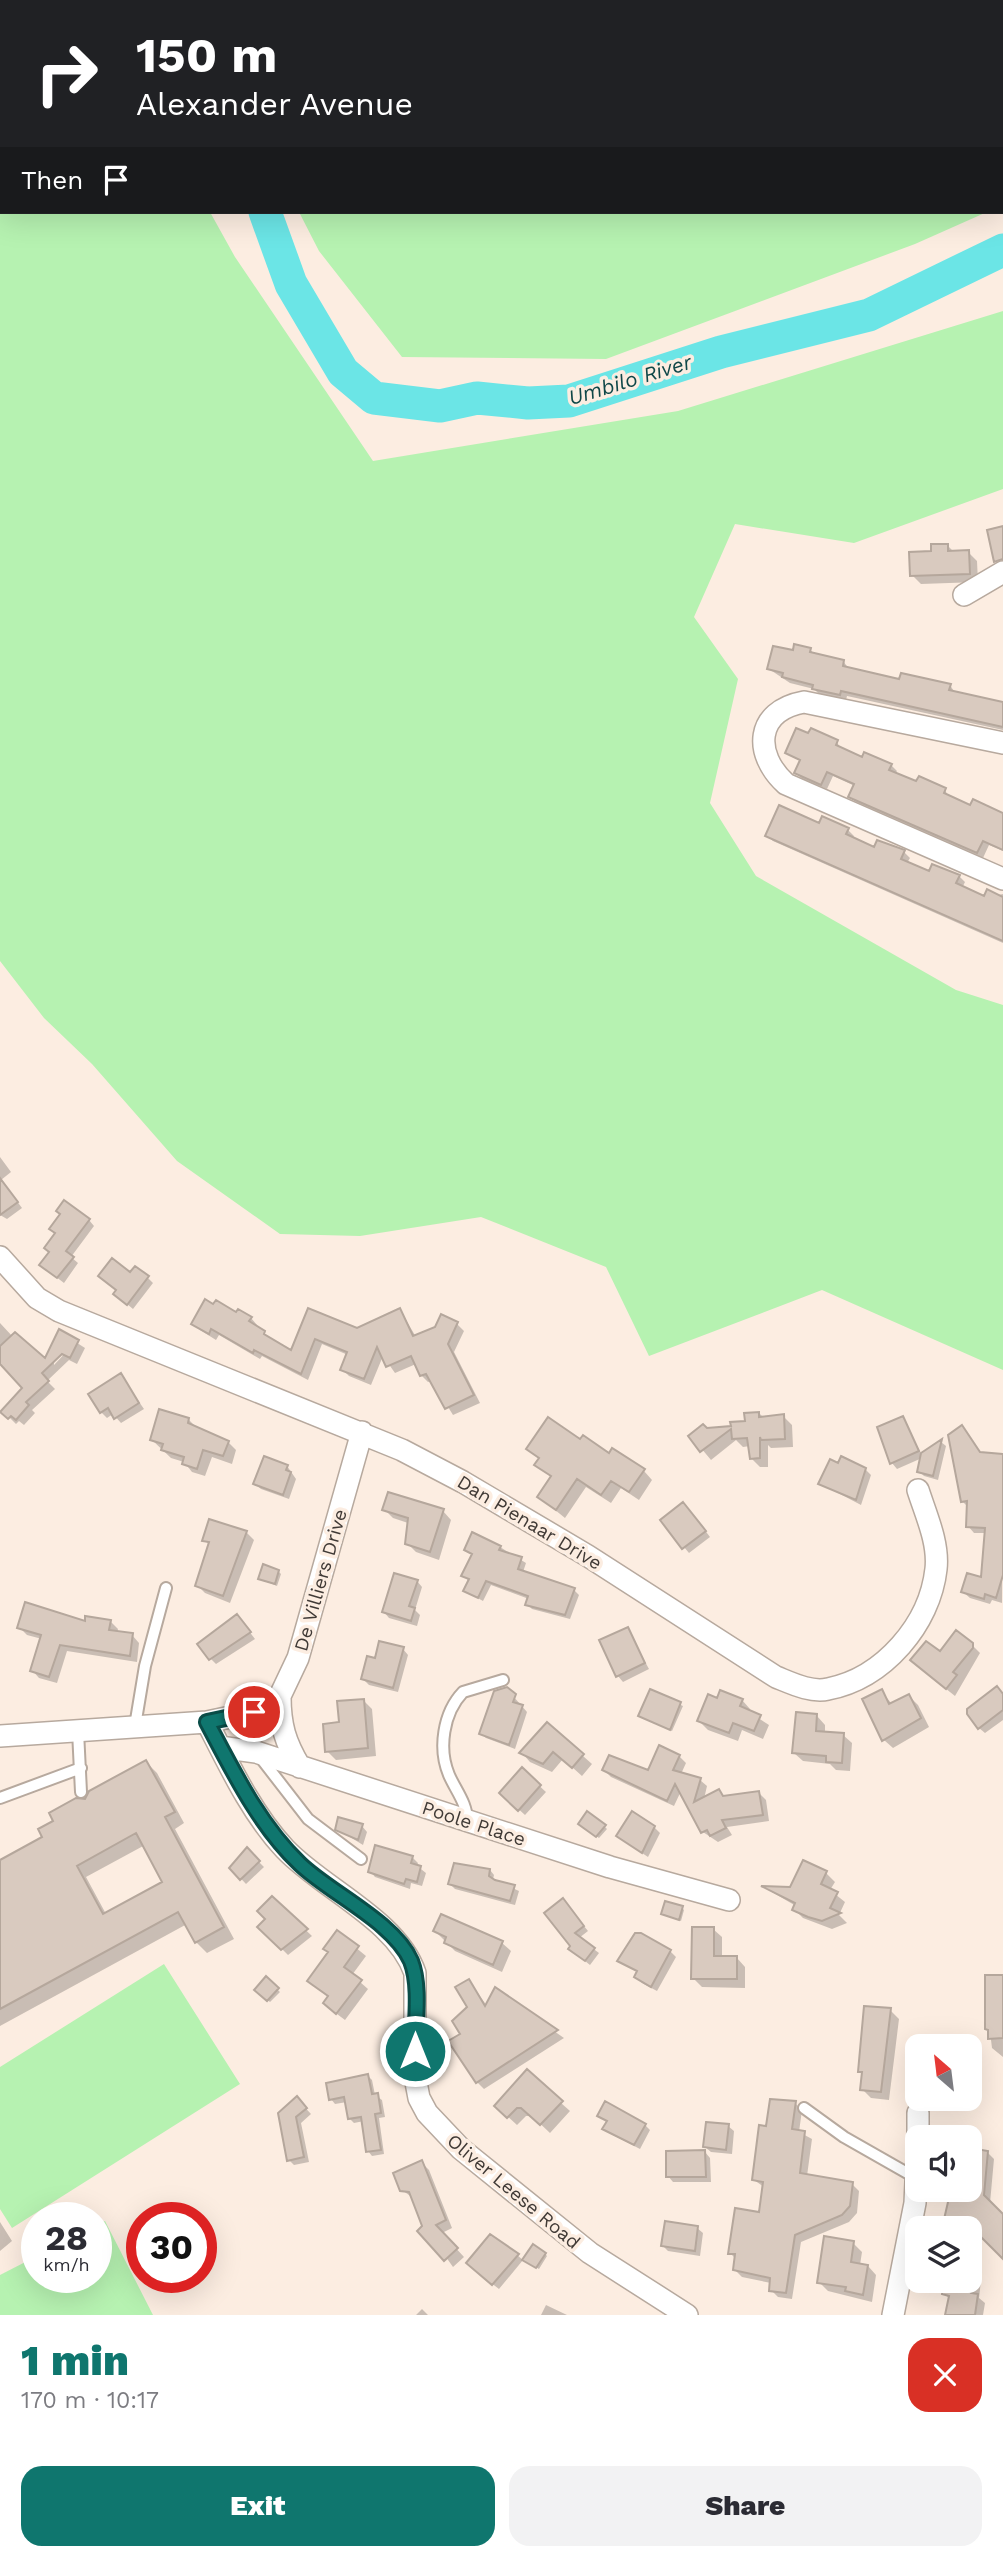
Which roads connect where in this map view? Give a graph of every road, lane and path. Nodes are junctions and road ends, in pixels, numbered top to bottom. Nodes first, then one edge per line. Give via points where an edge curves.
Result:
1 (1003, 572) edge
2 (964, 595) dead end
3 (1003, 743) edge
4 (1003, 879) edge
5 (0, 1257) edge
6 (362, 1432) junction
7 (918, 1490) dead end
8 (166, 1588) dead end
9 (503, 1680) dead end
10 (281, 1696) junction
11 (207, 1722) junction
12 (135, 1726) junction
13 (78, 1731) junction
14 (0, 1736) edge
15 (220, 1747) junction
16 (256, 1752) junction
17 (300, 1767) junction
18 (80, 1768) junction
19 (81, 1792) dead end
20 (0, 1798) edge
21 (467, 1821) junction
22 (361, 1859) dead end
23 (729, 1900) dead end
24 (804, 2108) dead end
25 (918, 2113) dead end
26 (918, 2125) edge
27 (905, 2164) edge
28 (915, 2202) edge
29 (687, 2315) edge
30 (893, 2315) edge

1 - 2 street
3 - 4 street via 804,702 776,710 765,727 764,740 768,762 786,784
5 - 6 street, Dan Pienaar Drive via 37,1298 59,1311
6 - 7 street, Dan Pienaar Drive via 497,1502 776,1676 826,1690 876,1668 916,1626 930,1598 936,1566 933,1538
6 - 10 street, De Villiers Drive via 298,1658
8 - 12 lane
9 - 21 lane via 463,1692 450,1713 443,1739 449,1774 464,1803
10 - 11 street via 254,1712
10 - 17 street via 284,1739
11 - 12 street
11 - 15 street, Oliver Leese Road
12 - 13 street
13 - 14 street
13 - 18 lane
15 - 16 street, Poole Place
15 - 29 street, Oliver Leese Road via 283,1846 401,1944 410,1959 415,1973 415,2077 427,2113 461,2149 590,2253
16 - 17 street, Poole Place
16 - 22 lane via 308,1819
17 - 21 street, Poole Place
18 - 19 lane
18 - 20 lane
21 - 23 street, Poole Place
24 - 27 lane via 844,2137
25 - 26 street
28 - 30 street

